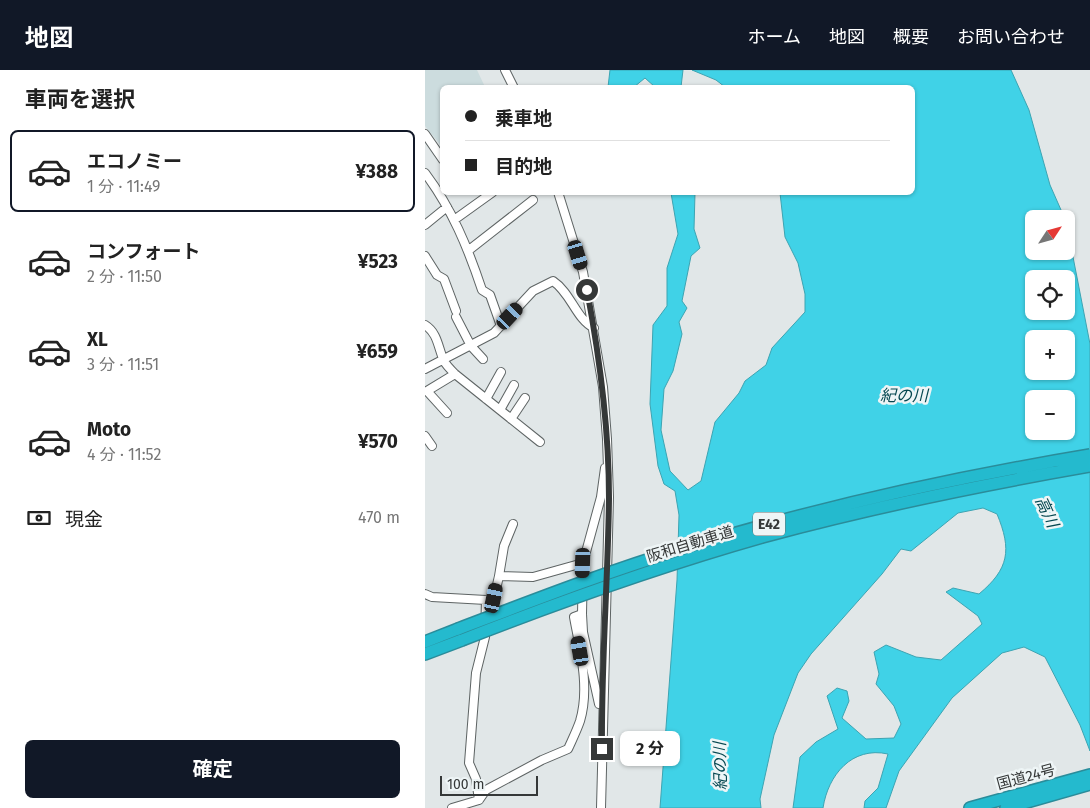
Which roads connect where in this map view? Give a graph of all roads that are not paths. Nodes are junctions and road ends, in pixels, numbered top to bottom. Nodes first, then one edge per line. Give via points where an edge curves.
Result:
1 (505, 70) edge
2 (512, 85) edge
3 (425, 134) edge
4 (440, 156) edge
5 (426, 178) edge
6 (440, 190) edge
7 (444, 195) edge
8 (489, 195) edge
9 (559, 195) edge
10 (533, 200) dead end
11 (447, 207) junction
12 (455, 220) junction
13 (425, 225) edge
14 (469, 250) junction
15 (425, 256) edge
16 (425, 325) edge
17 (501, 326) junction
18 (594, 328) junction
19 (471, 346) junction
20 (483, 359) dead end
21 (443, 360) junction
22 (425, 369) edge
23 (501, 372) dead end
24 (455, 374) junction
25 (514, 385) dead end
26 (525, 398) dead end
27 (486, 400) junction
28 (499, 410) junction
29 (447, 413) dead end
30 (511, 419) junction
31 (540, 442) dead end
32 (1090, 455) edge
33 (607, 464) junction
34 (1090, 466) edge
35 (513, 524) dead end
36 (583, 563) junction
37 (499, 576) junction
38 (425, 594) edge
39 (486, 600) junction
40 (582, 614) junction
41 (460, 634) junction
42 (425, 642) edge
43 (425, 654) edge
44 (602, 717) junction
45 (1090, 775) edge
46 (1090, 784) edge
47 (479, 800) junction
48 (452, 808) edge
49 (601, 808) edge
50 (970, 808) edge
51 (1006, 808) edge

1 - 2 street
3 - 4 street
5 - 6 street
7 - 11 street
8 - 12 street
9 - 18 street via 583,272
10 - 14 street
11 - 12 street
11 - 13 street
12 - 14 street
14 - 17 street via 482,290 490,294
15 - 19 street via 437,275 444,279
16 - 21 street via 431,329
17 - 18 street via 533,291 553,281 577,307 586,324
17 - 19 street
18 - 33 street via 603,387
19 - 20 street
19 - 21 street
21 - 22 street
21 - 24 street
23 - 27 street
24 - 27 street
24 - 29 street via 427,391
25 - 28 street
26 - 30 street
27 - 28 street
28 - 30 street
30 - 31 street
32 - 41 highway, 阪和自動車道 / E42, bridge via 926,485 765,525 595,578
33 - 36 street
33 - 44 street via 609,497
34 - 41 highway, 阪和自動車道 / E42, bridge via 928,496 765,536
35 - 37 street via 503,546
36 - 37 street via 533,577
36 - 40 street
37 - 39 street via 494,598
38 - 39 street
39 - 47 street via 485,637 476,673 469,763 476,779
40 - 44 street
40 - 47 street via 574,617 583,668 583,707 568,749 486,790
41 - 42 highway, 阪和自動車道 / E42
41 - 43 highway, 阪和自動車道 / E42
44 - 49 street
45 - 50 highway, 国道24号
46 - 51 highway, 国道24号
47 - 48 street

